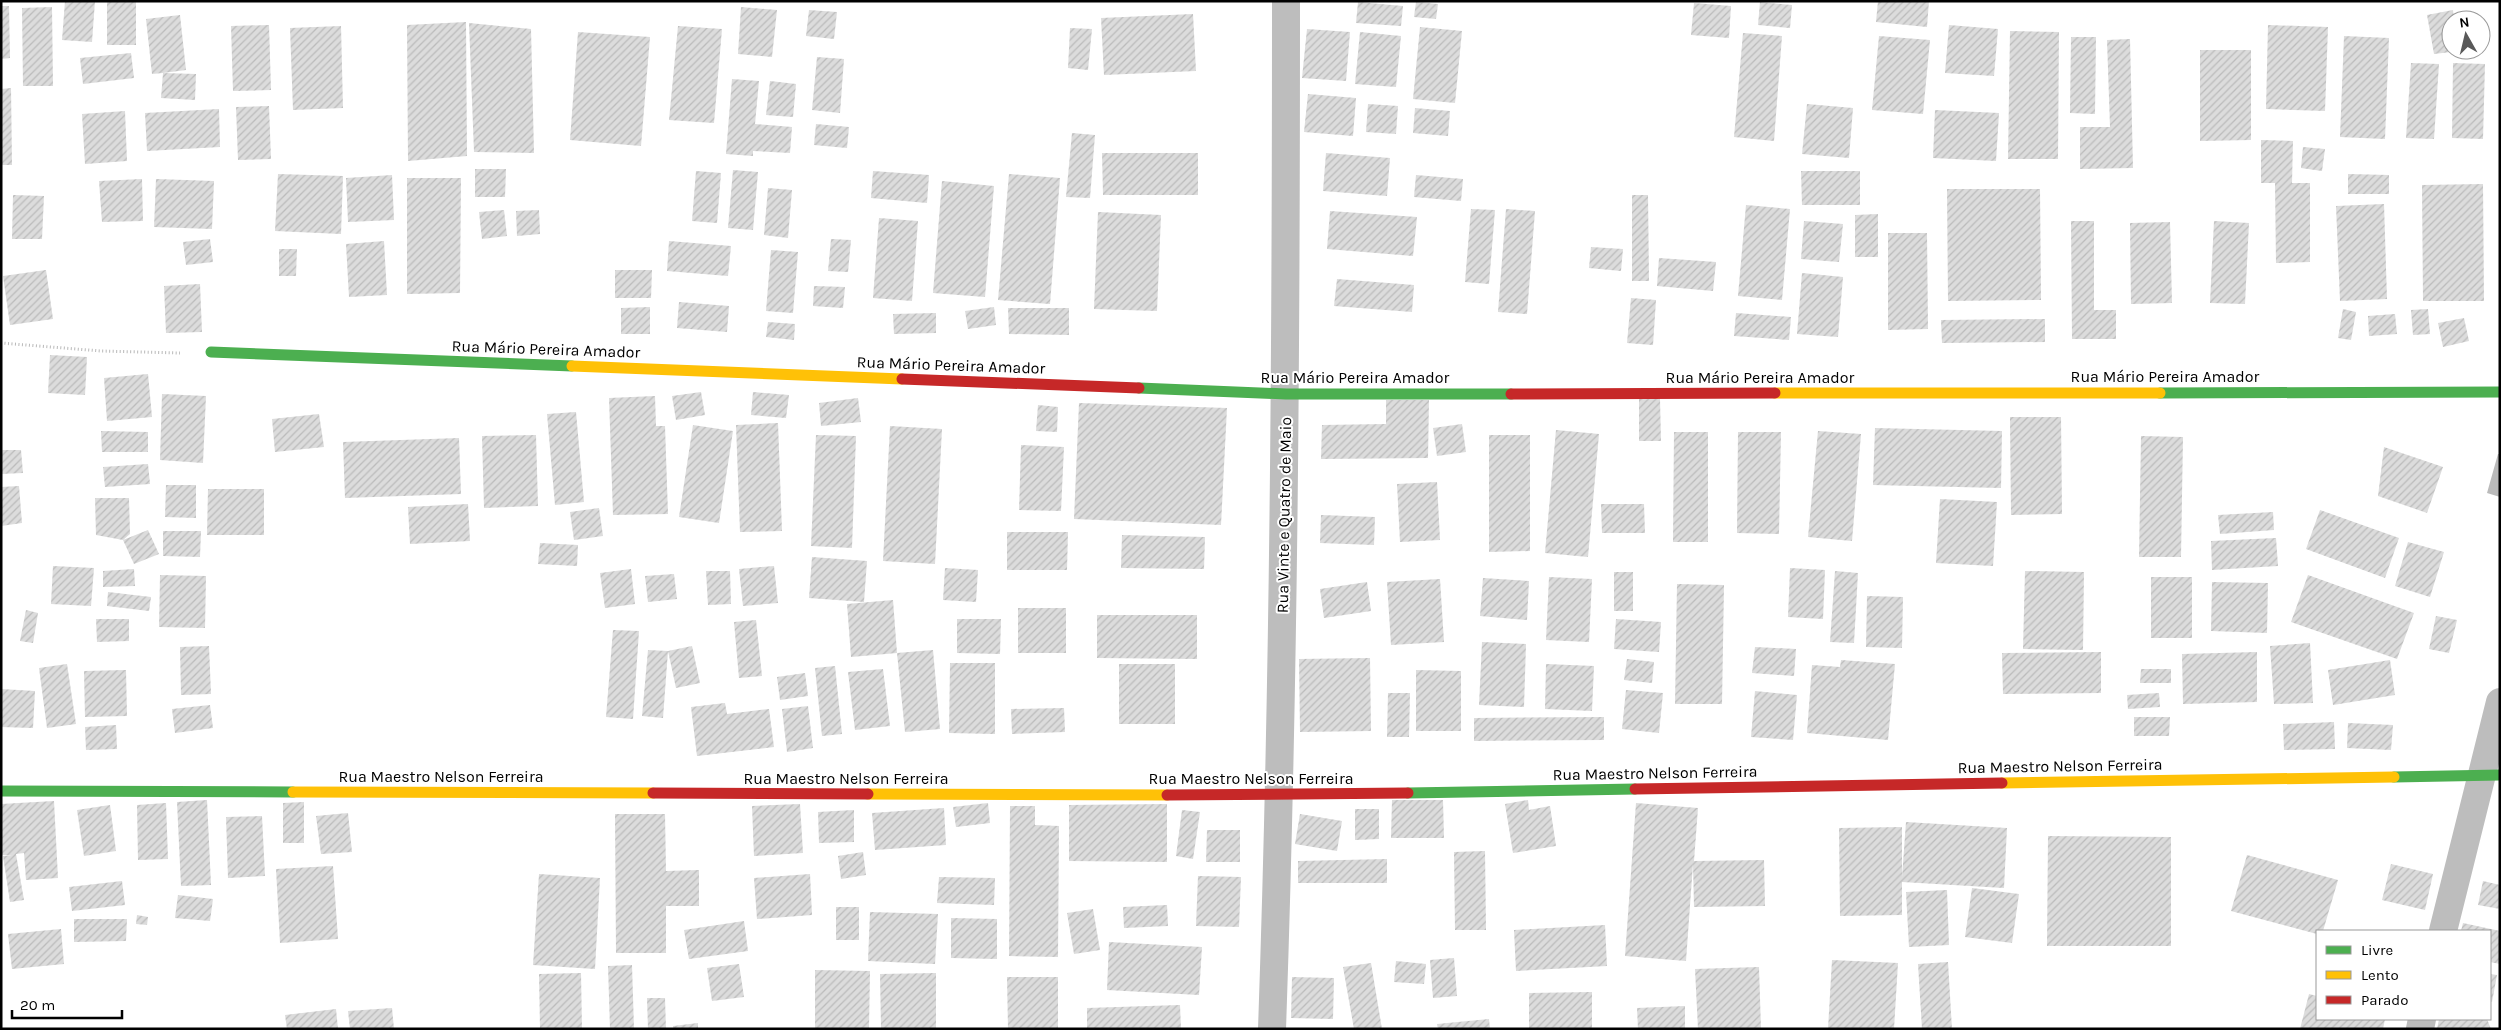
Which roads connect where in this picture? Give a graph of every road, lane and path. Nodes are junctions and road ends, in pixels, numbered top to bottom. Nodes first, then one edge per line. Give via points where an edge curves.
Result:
1 (1286, 1) edge
2 (1, 343) edge
3 (211, 352) joint
4 (2500, 392) edge
5 (1286, 394) junction
6 (2500, 702) edge
7 (2490, 776) edge
8 (1, 791) edge
9 (1280, 795) junction
10 (2443, 930) edge
11 (1272, 1029) edge

1 - 5 street, Rua Vinte e Quatro de Maio
2 - 3 path via 101,351
3 - 5 street, Rua Mário Pereira Amador
4 - 5 street, Rua Mário Pereira Amador
5 - 9 street, Rua Vinte e Quatro de Maio
6 - 7 street
7 - 9 street, Rua Maestro Nelson Ferreira
7 - 10 street
8 - 9 street, Rua Maestro Nelson Ferreira
9 - 11 street, Rua Vinte e Quatro de Maio

